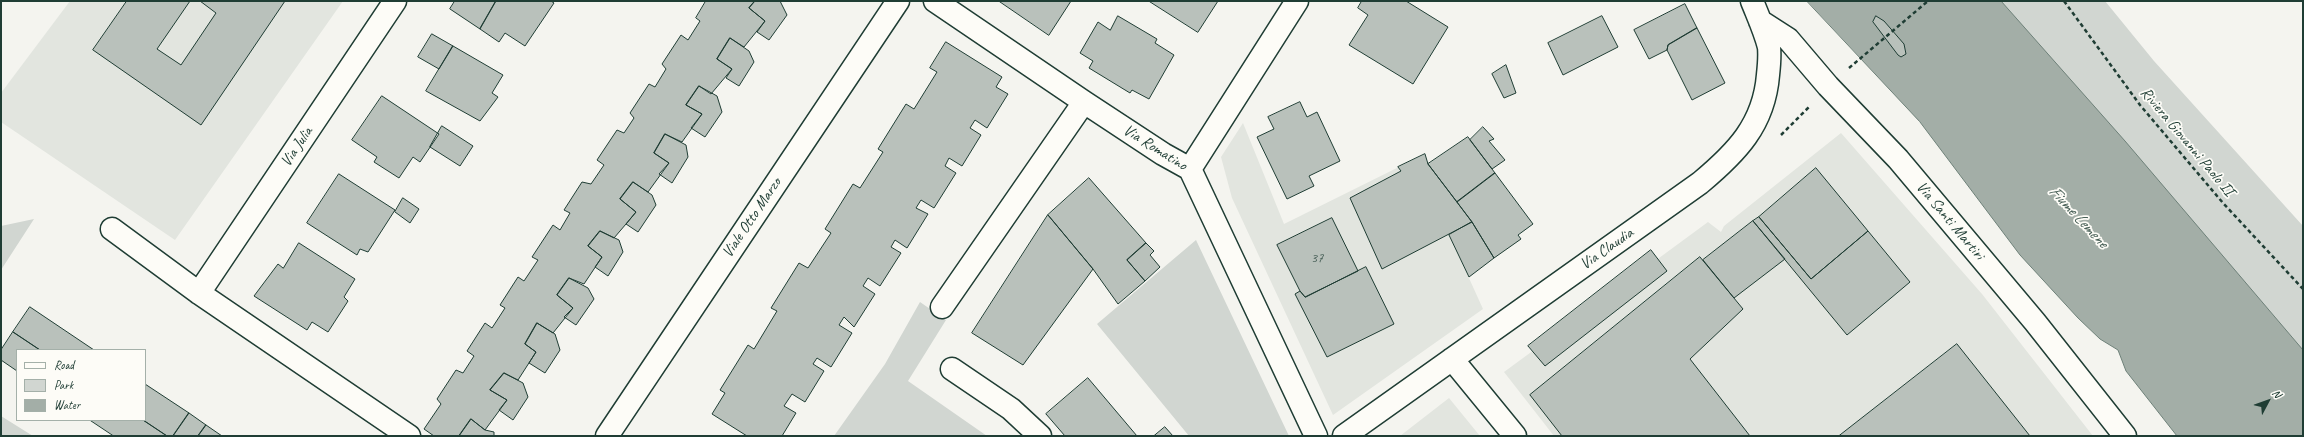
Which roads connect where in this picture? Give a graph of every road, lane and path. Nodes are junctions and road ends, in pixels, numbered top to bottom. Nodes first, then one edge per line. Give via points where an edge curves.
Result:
1 (395, 1) edge
2 (898, 1) edge
3 (935, 1) edge
4 (1297, 1) edge
5 (1752, 1) edge
6 (1928, 1) edge
7 (2064, 1) edge
8 (1760, 21) junction
9 (1845, 71) dead end
10 (1084, 102) junction
11 (1190, 169) junction
12 (112, 229) dead end
13 (2303, 289) edge
14 (199, 293) junction
15 (942, 308) dead end
16 (1452, 359) junction
17 (952, 369) dead end
18 (409, 436) edge
19 (607, 436) edge
20 (1040, 436) edge
21 (1316, 436) edge
22 (1344, 436) edge
23 (1515, 436) edge
24 (2125, 436) edge

1 - 14 street, Via Julia
2 - 19 street, Viale Otto Marzo
3 - 10 street, Via Romatino
4 - 11 street
5 - 8 street, Via Claudia
6 - 9 path
7 - 13 path, Riviera Giovanni Paolo II via 2140,105 2222,203
8 - 16 street, Via Claudia via 1770,57 1767,94 1745,140 1728,160 1700,183
8 - 24 street, Via Santi Martiri via 1788,39 1828,86 1898,159 2035,322
10 - 11 street, Via Romatino
10 - 15 street
11 - 21 street, Via Romatino
12 - 14 street
14 - 18 street
16 - 22 street, Via Claudia
16 - 23 street
17 - 20 street via 1011,409

